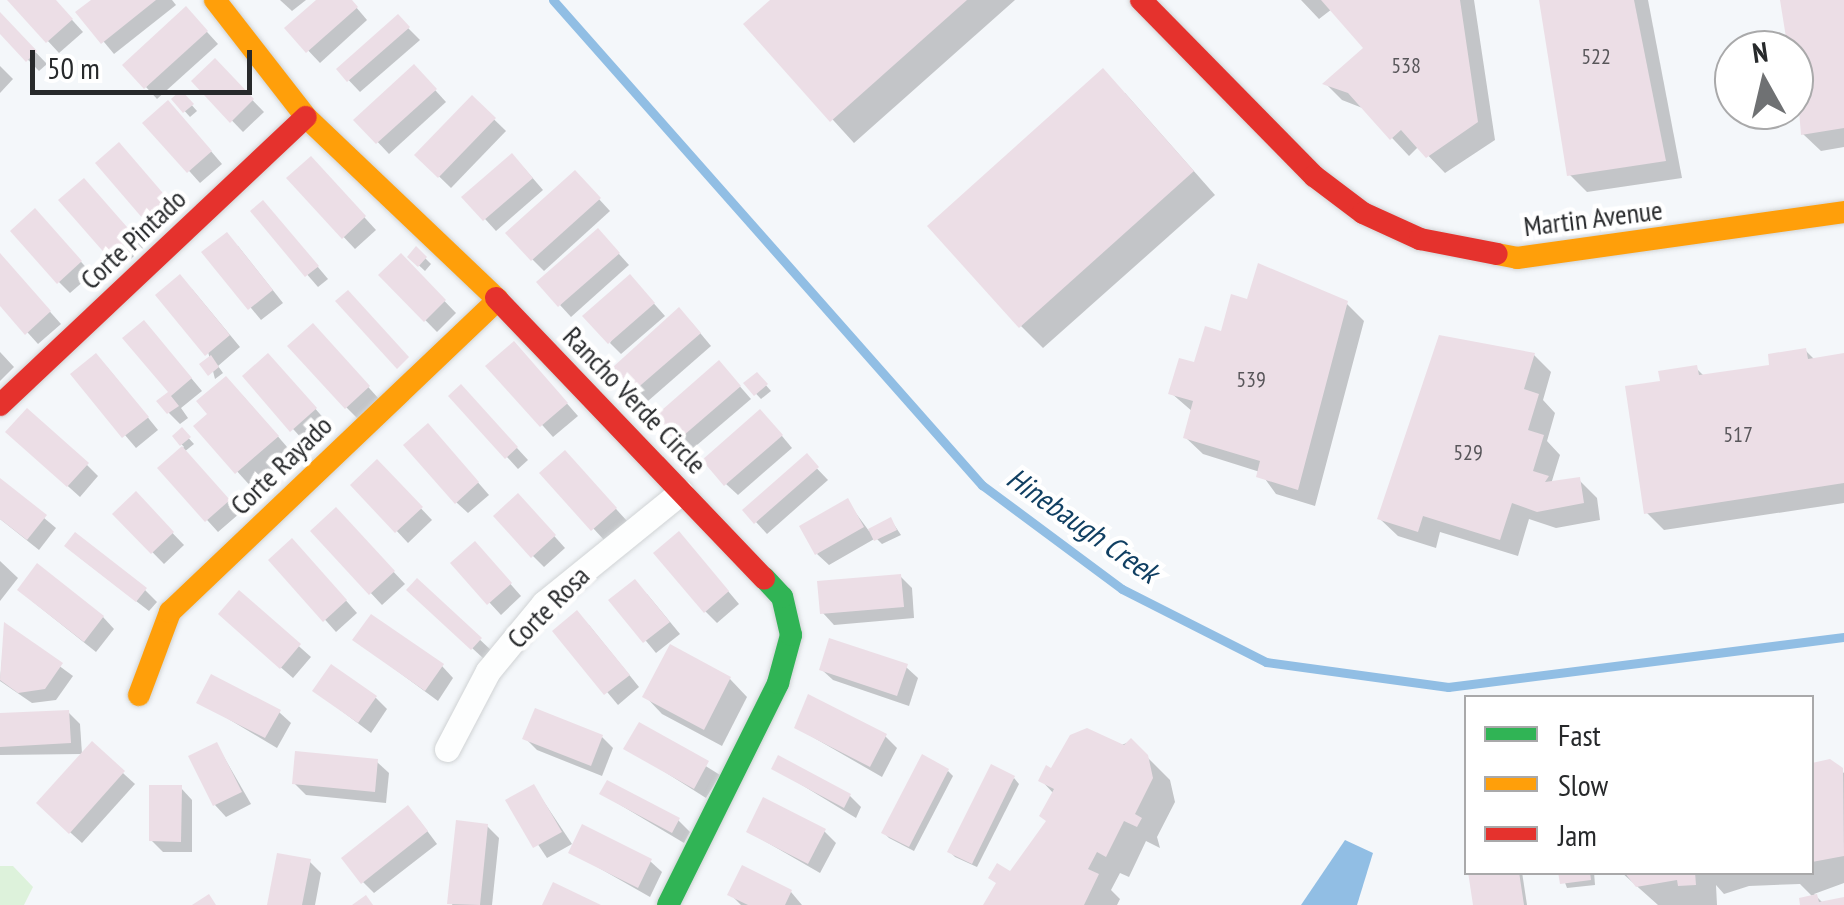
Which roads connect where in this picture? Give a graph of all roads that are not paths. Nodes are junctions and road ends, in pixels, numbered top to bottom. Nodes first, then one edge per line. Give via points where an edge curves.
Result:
1 (215, 0) edge
2 (1141, 0) edge
3 (306, 117) junction
4 (1844, 212) edge
5 (498, 300) junction
6 (0, 405) edge
7 (681, 492) junction
8 (140, 695) dead end
9 (447, 749) dead end
10 (668, 905) edge

1 - 3 street, Rancho Verde Circle
2 - 4 street, Martin Avenue via 1314,176 1363,213 1420,238 1517,258
3 - 5 street, Rancho Verde Circle
3 - 6 street, Corte Pintado
5 - 7 street, Rancho Verde Circle
5 - 8 street, Corte Rayado via 170,612
7 - 9 street, Corte Rosa via 544,603 488,671
7 - 10 street, Rancho Verde Circle via 782,597 791,635 778,682

